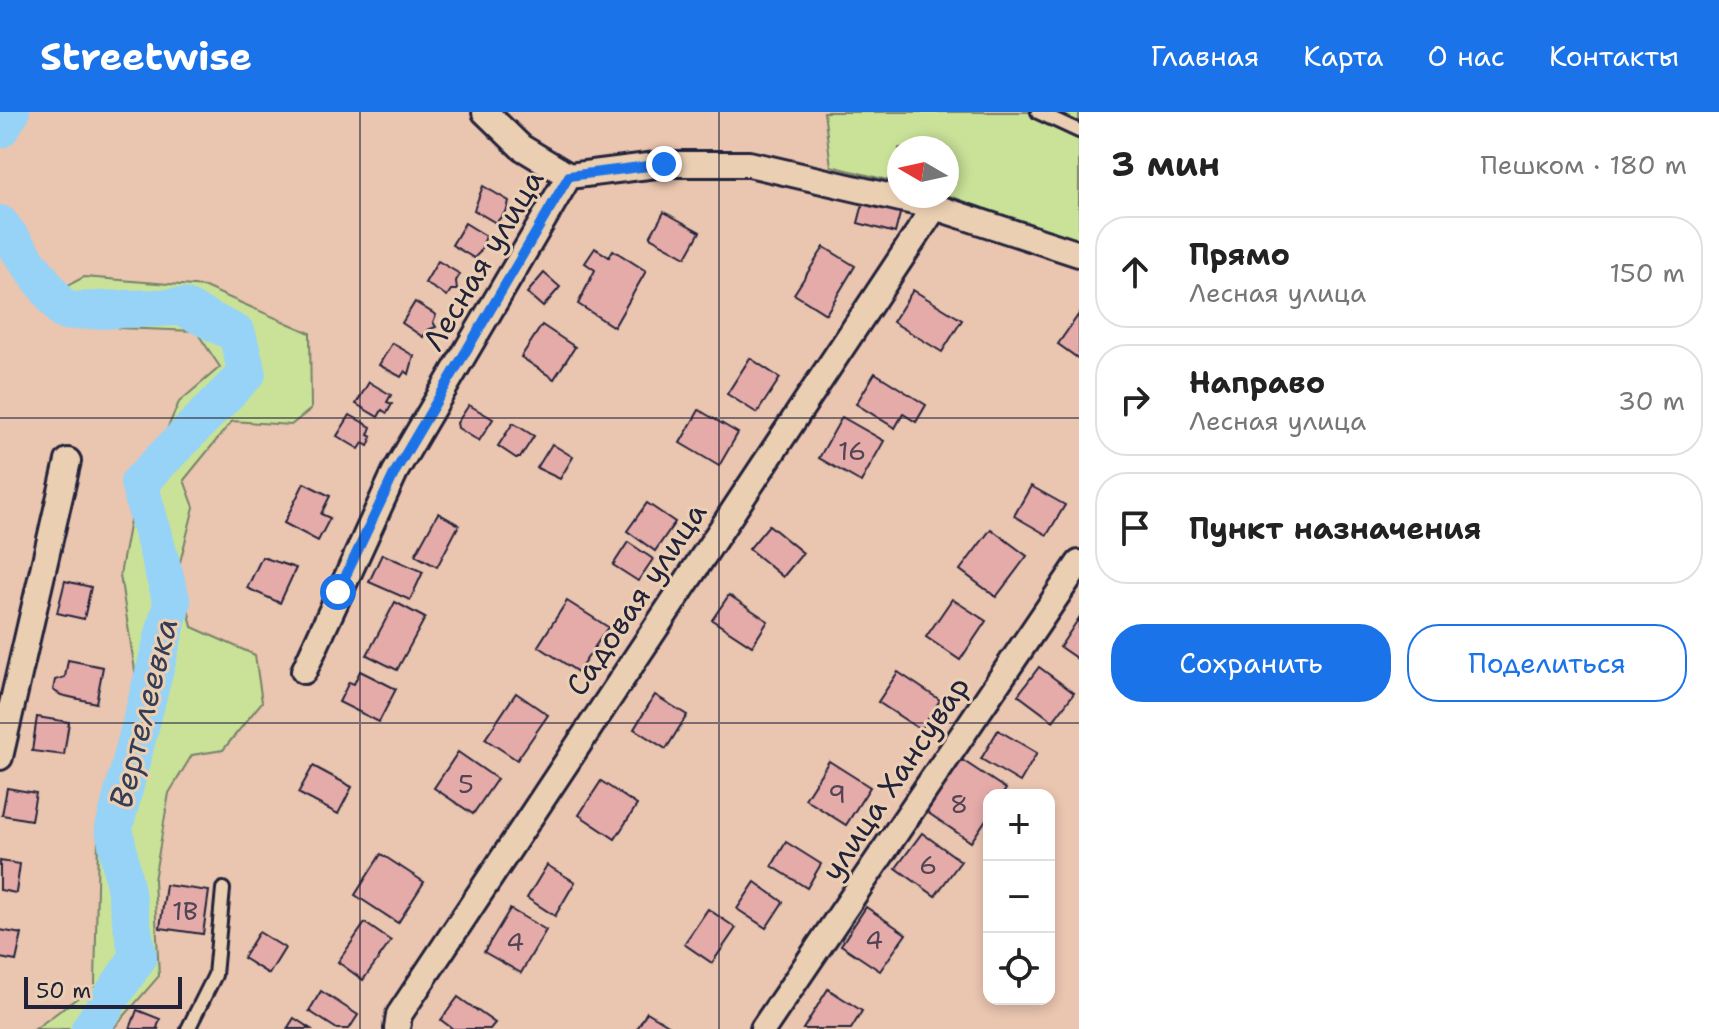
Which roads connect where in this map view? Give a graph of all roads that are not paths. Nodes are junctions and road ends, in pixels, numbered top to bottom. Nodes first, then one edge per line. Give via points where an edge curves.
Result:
1 (485, 112) edge
2 (1038, 112) edge
3 (1079, 131) edge
4 (569, 176) junction
5 (887, 196) edge
6 (934, 208) edge
7 (938, 208) edge
8 (1079, 254) edge
9 (68, 461) dead end
10 (1079, 563) edge
11 (304, 671) dead end
12 (0, 757) edge
13 (223, 889) dead end
14 (188, 1029) edge
15 (397, 1029) edge
16 (763, 1029) edge

1 - 4 street via 521,147
2 - 3 lane
4 - 5 street, Лесная улица via 664,164 749,164
4 - 11 street, Лесная улица via 395,472
6 - 15 street, Садовая улица via 399,1015
7 - 8 street, Лесная улица
9 - 12 street
10 - 16 street, улица Хансувар
13 - 14 lane via 215,975

